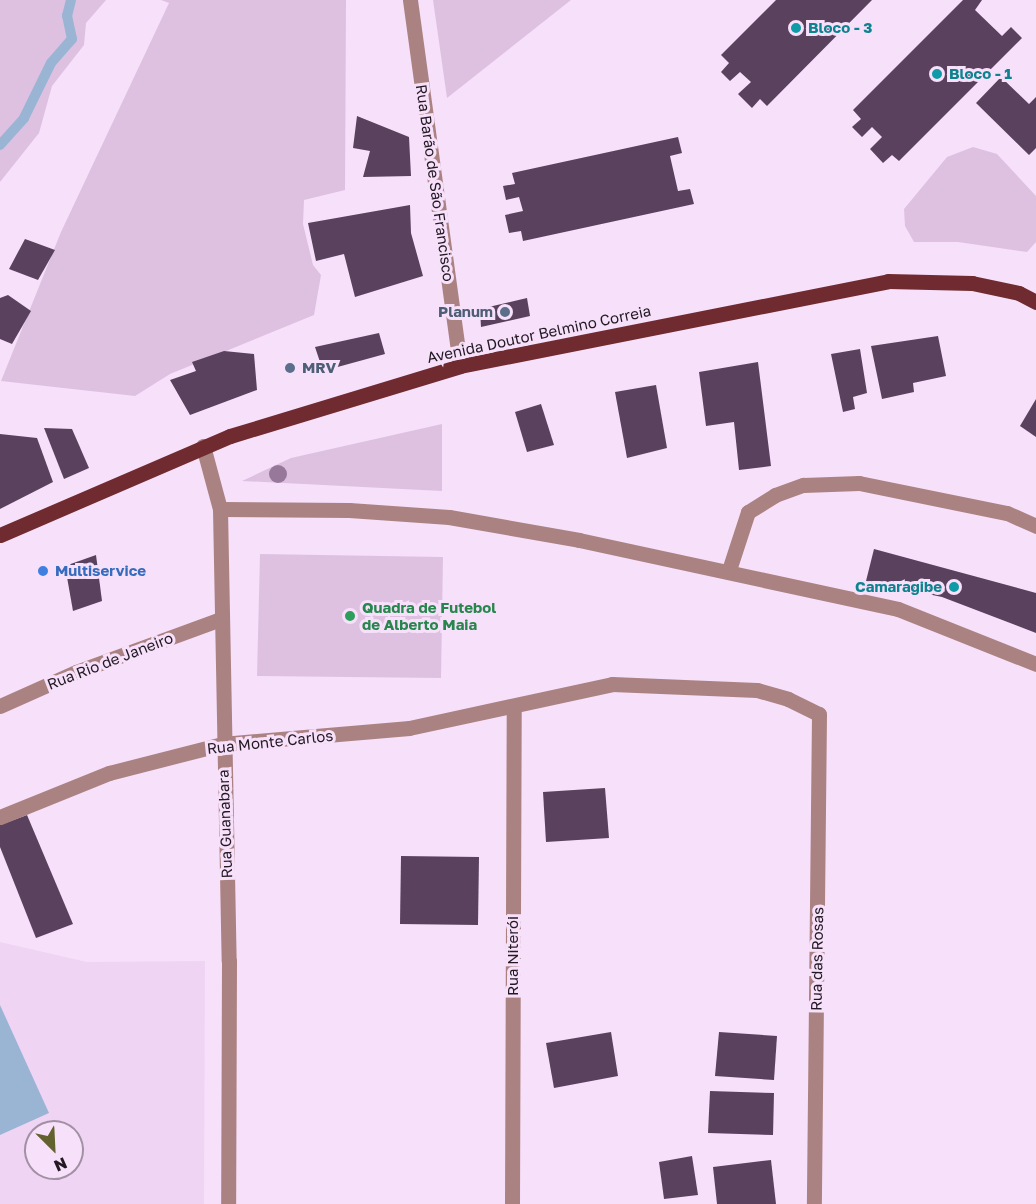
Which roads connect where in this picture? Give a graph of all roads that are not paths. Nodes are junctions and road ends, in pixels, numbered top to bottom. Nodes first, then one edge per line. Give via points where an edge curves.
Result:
1 (410, 0) edge
2 (1036, 302) edge
3 (460, 366) junction
4 (203, 446) junction
5 (220, 509) junction
6 (1036, 526) edge
7 (0, 536) edge
8 (729, 570) junction
9 (222, 619) junction
10 (1036, 664) edge
11 (0, 706) edge
12 (514, 707) junction
13 (819, 714) joint
14 (222, 744) junction
15 (0, 817) edge
16 (228, 1204) edge
17 (512, 1204) edge
18 (814, 1204) edge

1 - 3 street, Rua Barão de São Francisco
2 - 3 main road, Avenida Doutor Belmino Correia via 1019,293 972,283 888,281
3 - 4 main road, Avenida Doutor Belmino Correia
4 - 5 street, Rua Guanabara
4 - 7 main road, Avenida Doutor Belmino Correia
5 - 8 street via 349,510 449,517
5 - 9 street, Rua Guanabara
6 - 8 street via 1006,513 870,485 803,484 748,512
8 - 10 street via 898,609
9 - 11 street, Rua Rio de Janeiro via 76,672
9 - 14 street, Rua Guanabara
12 - 13 street, Rua Monte Carlos via 612,684 689,685 757,690
12 - 14 street, Rua Monte Carlos via 409,728
12 - 17 street, Rua Niterói
13 - 18 street, Rua das Rosas
14 - 15 street, Rua Monte Carlos via 109,772
14 - 16 street, Rua Guanabara via 229,961

